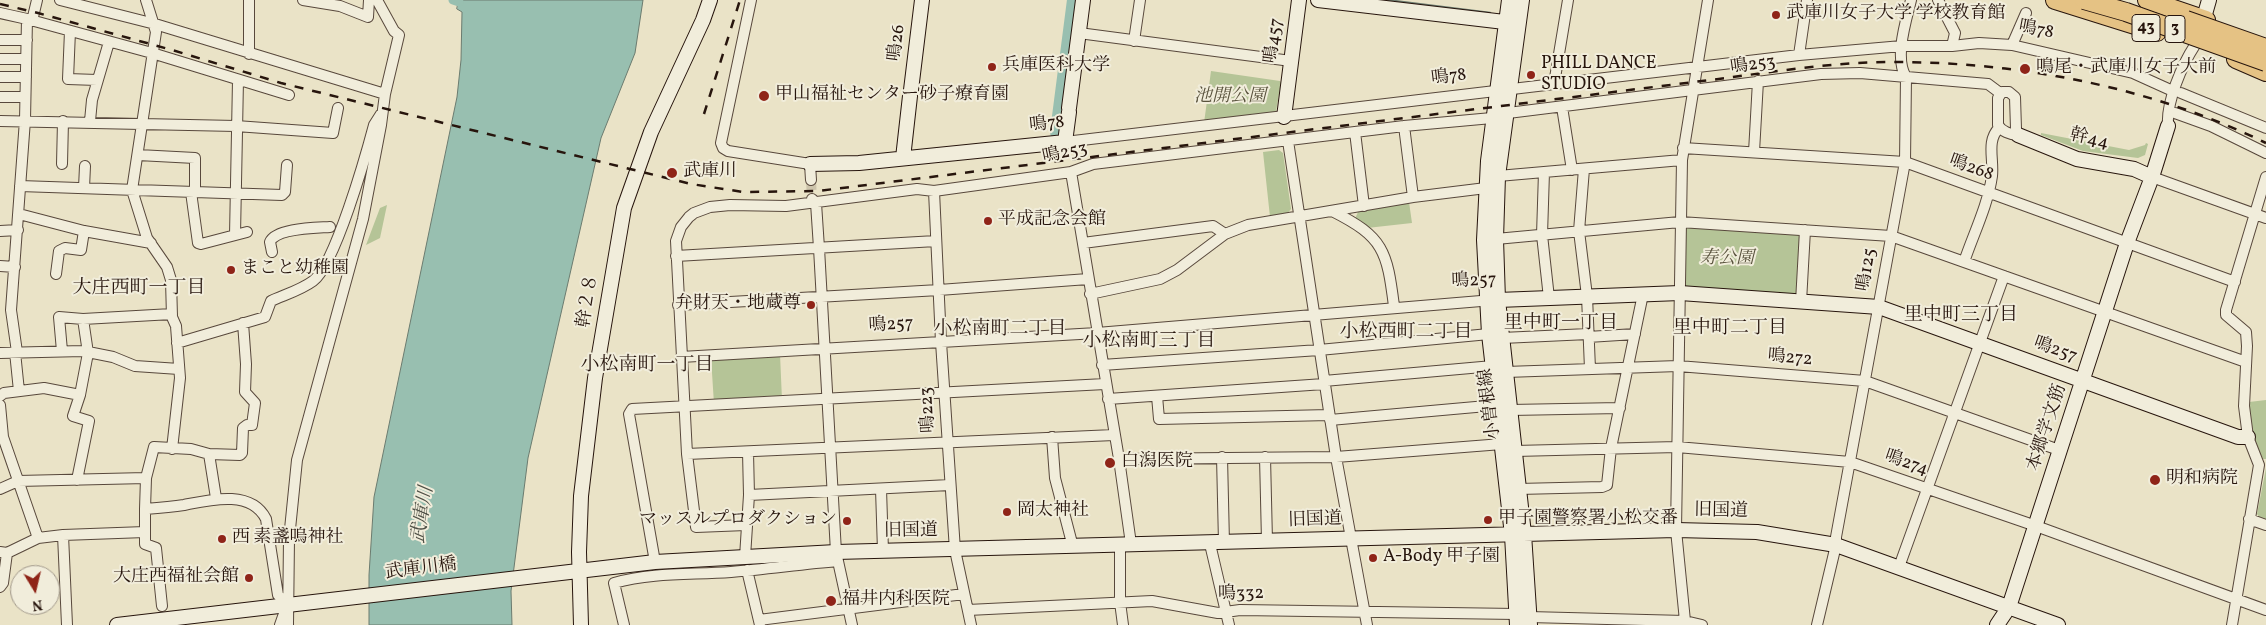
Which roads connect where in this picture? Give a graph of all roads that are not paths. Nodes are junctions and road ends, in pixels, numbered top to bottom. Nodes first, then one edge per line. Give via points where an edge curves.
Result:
1 (38, 0) edge
2 (60, 0) edge
3 (146, 0) edge
4 (249, 0) edge
5 (303, 0) edge
6 (369, 0) edge
7 (377, 0) edge
8 (710, 0) edge
9 (751, 0) edge
10 (922, 0) edge
11 (1083, 0) edge
12 (1140, 0) edge
13 (1299, 0) edge
14 (1318, 0) edge
15 (1509, 0) edge
16 (1522, 0) edge
17 (1568, 0) edge
18 (1708, 0) edge
19 (1807, 0) edge
20 (1911, 0) edge
21 (1938, 0) edge
22 (2055, 0) edge
23 (2084, 0) edge
24 (2126, 0) edge
25 (2147, 0) edge
26 (2209, 0) edge
27 (89, 4) edge
28 (0, 13) edge
29 (2026, 13) dead end
30 (2204, 19) junction
31 (29, 20) junction
32 (1512, 23) junction
33 (155, 24) junction
34 (70, 31) junction
35 (2237, 32) junction
36 (1079, 33) junction
37 (2266, 38) edge
38 (0, 40) edge
39 (27, 40) junction
40 (1134, 40) junction
41 (109, 42) junction
42 (2266, 43) edge
43 (2012, 45) junction
44 (2195, 45) junction
45 (1902, 46) junction
46 (1952, 46) junction
47 (2266, 48) edge
48 (152, 53) junction
49 (249, 54) junction
50 (1798, 55) junction
51 (0, 59) edge
52 (26, 59) junction
53 (1291, 61) junction
54 (2266, 62) edge
55 (1698, 67) junction
56 (2266, 70) edge
57 (26, 77) junction
58 (1906, 77) junction
59 (0, 78) edge
60 (98, 80) junction
61 (238, 80) junction
62 (1758, 81) junction
63 (1554, 84) junction
64 (1503, 90) junction
65 (1692, 91) junction
66 (2178, 92) junction
67 (385, 94) junction
68 (2000, 94) junction
69 (289, 95) dead end
70 (0, 97) edge
71 (25, 97) junction
72 (1562, 107) junction
73 (338, 108) dead end
74 (382, 113) junction
75 (1508, 113) junction
76 (2175, 113) junction
77 (1284, 116) junction
78 (1492, 118) junction
79 (25, 120) junction
80 (0, 121) edge
81 (63, 121) junction
82 (90, 122) junction
83 (142, 123) junction
84 (236, 126) junction
85 (1404, 126) junction
86 (2168, 126) junction
87 (1999, 128) junction
88 (2266, 128) edge
89 (1355, 132) junction
90 (2018, 135) junction
91 (1288, 141) junction
92 (1065, 142) junction
93 (1683, 148) junction
94 (1754, 152) junction
95 (2266, 153) edge
96 (138, 155) junction
97 (903, 158) junction
98 (1682, 160) junction
99 (1904, 162) junction
100 (62, 164) dead end
101 (810, 164) junction
102 (287, 165) dead end
103 (85, 166) dead end
104 (1584, 169) junction
105 (1572, 170) junction
106 (1071, 172) junction
107 (1544, 172) junction
108 (1498, 176) junction
109 (2266, 177) edge
110 (2152, 178) junction
111 (811, 180) tunnel mouth
112 (20, 186) junction
113 (84, 188) junction
114 (1486, 188) junction
115 (132, 190) junction
116 (934, 191) junction
117 (193, 192) junction
118 (1988, 193) junction
119 (236, 194) junction
120 (1413, 197) junction
121 (814, 201) junction
122 (1364, 206) junction
123 (1332, 211) junction
124 (19, 214) junction
125 (2254, 214) junction
126 (1299, 216) junction
127 (2266, 218) edge
128 (1680, 222) junction
129 (330, 226) dead end
130 (18, 230) junction
131 (1805, 230) junction
132 (0, 231) edge
133 (84, 231) junction
134 (1580, 231) junction
135 (247, 232) dead end
136 (1225, 234) junction
137 (235, 235) junction
138 (1542, 235) junction
139 (1887, 236) junction
140 (1496, 239) junction
141 (936, 241) junction
142 (151, 243) junction
143 (1082, 243) junction
144 (2127, 243) junction
145 (819, 248) junction
146 (272, 252) dead end
147 (676, 256) junction
148 (1964, 262) junction
149 (0, 266) edge
150 (15, 267) junction
151 (56, 274) dead end
152 (2004, 276) junction
153 (1088, 279) junction
154 (2235, 282) junction
155 (939, 290) junction
156 (1680, 293) junction
157 (1090, 294) junction
158 (1643, 294) junction
159 (1587, 296) junction
160 (822, 297) junction
161 (1549, 298) junction
162 (1492, 300) junction
163 (1801, 302) junction
164 (678, 305) junction
165 (1394, 306) junction
166 (1878, 307) junction
167 (2104, 312) junction
168 (172, 314) junction
169 (1313, 314) junction
170 (83, 319) junction
171 (243, 323) junction
172 (1096, 333) junction
173 (1635, 334) junction
174 (1588, 335) junction
175 (1496, 336) junction
176 (941, 342) junction
177 (177, 343) junction
178 (1979, 344) junction
179 (825, 349) junction
180 (1319, 350) junction
181 (62, 351) junction
182 (16, 352) junction
183 (0, 353) edge
184 (88, 353) junction
185 (681, 356) junction
186 (2246, 362) junction
187 (1102, 365) junction
188 (1493, 366) junction
189 (1678, 366) junction
190 (1629, 368) junction
191 (179, 369) junction
192 (1590, 369) junction
193 (1506, 372) junction
194 (1865, 381) junction
195 (2082, 381) junction
196 (1324, 382) junction
197 (1105, 384) junction
198 (18, 390) junction
199 (944, 393) junction
200 (80, 395) junction
201 (0, 396) edge
202 (1157, 396) junction
203 (1108, 399) junction
204 (827, 400) junction
205 (0, 405) edge
206 (684, 407) junction
207 (1504, 408) junction
208 (1620, 408) junction
209 (1955, 414) junction
210 (1330, 417) junction
211 (1114, 435) junction
212 (1052, 437) junction
213 (2248, 437) junction
214 (2, 438) edge
215 (947, 441) junction
216 (1502, 444) junction
217 (1677, 446) junction
218 (830, 448) junction
219 (1611, 448) junction
220 (172, 449) junction
221 (2059, 450) junction
222 (1515, 451) junction
223 (748, 452) junction
224 (209, 454) junction
225 (687, 454) junction
226 (1264, 456) junction
227 (1222, 457) junction
228 (1336, 457) junction
229 (1118, 459) junction
230 (1850, 462) junction
231 (2262, 465) edge
232 (146, 478) junction
233 (76, 480) junction
234 (18, 481) junction
235 (950, 485) junction
236 (1927, 488) junction
237 (0, 489) edge
238 (881, 489) junction
239 (1518, 489) junction
240 (832, 492) junction
241 (749, 495) junction
242 (216, 498) junction
243 (145, 510) junction
244 (2249, 519) junction
245 (746, 524) junction
246 (2266, 525) edge
247 (2036, 526) junction
248 (1676, 530) junction
249 (145, 532) junction
250 (63, 535) junction
251 (1518, 535) junction
252 (38, 538) junction
253 (1350, 539) junction
254 (1267, 542) junction
255 (1217, 543) junction
256 (1125, 545) junction
257 (1836, 545) junction
258 (1073, 547) junction
259 (954, 550) junction
260 (883, 551) junction
261 (4, 552) edge
262 (837, 556) junction
263 (655, 562) junction
264 (746, 563) junction
265 (1899, 567) junction
266 (580, 570) junction
267 (559, 572) joint
268 (0, 587) edge
269 (964, 594) junction
270 (2236, 599) junction
271 (1120, 602) junction
272 (287, 605) junction
273 (162, 606) dead end
274 (2009, 607) junction
275 (848, 609) junction
276 (968, 610) junction
277 (2266, 610) edge
278 (1226, 612) junction
279 (1364, 612) junction
280 (1523, 620) edge
281 (1685, 621) junction
282 (760, 623) edge
283 (66, 625) edge
284 (117, 625) edge
285 (280, 625) edge
286 (288, 625) edge
287 (581, 625) edge
288 (624, 625) edge
289 (852, 625) edge
290 (971, 625) edge
291 (1124, 625) edge
292 (1229, 625) edge
293 (1367, 625) edge
294 (1702, 625) edge
295 (1818, 625) edge
296 (1997, 625) edge
297 (2058, 625) edge
298 (2232, 625) edge

1 - 31 street
2 - 27 street
3 - 33 street
4 - 49 street
5 - 6 street via 340,6 368,17
7 - 67 street via 399,36
8 - 266 street, 幹２８ via 704,20 651,132 624,208 595,378 581,496
9 - 101 street, 鳴78 via 721,143 728,151
10 - 97 street, 鳴26
11 - 36 street
12 - 40 street
13 - 53 street, 鳴457
14 - 32 street
15 - 32 street, 小曽根線
16 - 32 street, 小曽根線
17 - 63 street
18 - 55 street
19 - 50 street
20 - 45 street, 鳴125
21 - 46 street via 1955,34
22 - 44 highway, 43
23 - 54 highway, 3, bridge
24 - 47 highway, 3, bridge
25 - 30 highway, 43
26 - 30 street, 本郷学文筋
27 - 33 street
28 - 31 street
29 - 43 street
30 - 35 highway, 43
30 - 44 street, 本郷学文筋
31 - 34 street
31 - 39 street
32 - 64 street, 小曽根線
33 - 48 street
33 - 49 street
34 - 41 street
34 - 60 street via 68,79
35 - 37 highway
35 - 42 highway, 43
36 - 40 street
36 - 92 street
38 - 39 street
39 - 52 street
40 - 53 street
41 - 48 street
41 - 60 street
43 - 46 street, 鳴78 via 1979,43
43 - 66 street, 鳴78 via 2133,73
44 - 56 highway, 43
44 - 66 street, 本郷学文筋 via 2186,60
45 - 46 street, 鳴78
45 - 50 street, 鳴78
45 - 58 street, 鳴125 via 1902,70
48 - 61 street
48 - 83 street
49 - 67 street
50 - 55 street, 鳴78
51 - 52 street
52 - 57 street
53 - 77 street, 鳴457
55 - 63 street, 鳴78
55 - 65 street
57 - 59 street
57 - 71 street
58 - 62 street, 鳴253 via 1821,74
58 - 68 street, 鳴253 via 1988,84
58 - 99 street, 鳴125
60 - 82 street
61 - 69 street
61 - 84 street
62 - 65 street, 鳴253
62 - 94 street
63 - 64 street, 鳴78
64 - 75 street, 小曽根線
64 - 77 street, 鳴78
64 - 78 street, 小曽根線
65 - 72 street, 鳴253
65 - 93 street
66 - 76 street, 本郷学文筋
66 - 86 street, 本郷学文筋 via 2167,119
66 - 88 street, 鳴78
67 - 74 street
68 - 87 street
68 - 90 street, 鳴253 via 2009,92 2015,97
70 - 71 street
71 - 79 street
72 - 75 street, 鳴253
72 - 105 street
73 - 84 street via 333,133
74 - 171 street via 374,125 342,227 316,277 271,301 265,317
74 - 272 street via 363,220 297,460 290,509
75 - 108 street, 小曽根線
76 - 86 street, 本郷学文筋
76 - 95 street via 2211,126
77 - 92 street, 鳴78
78 - 85 street, 鳴253
78 - 114 street, 小曽根線
79 - 80 street
79 - 81 street
79 - 112 street
81 - 82 street
81 - 100 street
82 - 83 street
83 - 84 street
83 - 96 street
84 - 119 street
85 - 89 street, 鳴253
85 - 120 street
86 - 110 street, 本郷学文筋
87 - 90 street
87 - 118 street via 1992,137 1992,176
89 - 91 street, 鳴253
89 - 122 street
90 - 110 street, 幹44 via 2077,159 2134,169
91 - 106 street, 鳴253 via 1093,164
91 - 126 street
92 - 97 street, 鳴78
93 - 94 street, 鳴268
93 - 98 street
94 - 99 street, 鳴268
96 - 115 street
96 - 117 street via 195,158
97 - 101 street, 鳴78
98 - 104 street
98 - 128 street
99 - 118 street, 鳴268
99 - 139 street, 鳴125
101 - 111 street
102 - 119 street via 282,195
103 - 113 street
104 - 105 street
104 - 134 street
105 - 107 street
106 - 116 street, 鳴253
106 - 143 street
107 - 108 street
107 - 138 street
108 - 140 street, 小曽根線
109 - 125 street
110 - 125 street
110 - 144 street, 本郷学文筋
112 - 113 street
112 - 124 street
113 - 115 street
114 - 120 street
114 - 162 street, 小曽根線 via 1484,240
115 - 117 street
115 - 142 street
116 - 121 street, 鳴253 via 917,189
116 - 141 street, 鳴223
117 - 119 street
117 - 137 street via 198,243
118 - 144 street, 鳴268
118 - 148 street
119 - 137 street
120 - 122 street
121 - 145 street
121 - 147 street, 鳴253 via 786,206 719,205 701,210 689,217 678,234
122 - 123 street
123 - 126 street
123 - 165 street via 1363,229 1385,255
124 - 130 street
124 - 133 street
125 - 127 street
125 - 154 street
126 - 136 street via 1248,224
126 - 169 street
128 - 131 street
128 - 134 street
128 - 156 street
129 - 146 street via 275,235 270,242
130 - 132 street
130 - 150 street
131 - 139 street
131 - 163 street
133 - 142 street
133 - 151 street via 81,250 64,248 59,252
134 - 138 street
134 - 159 street
135 - 137 street
136 - 143 street via 1213,226
136 - 157 street via 1160,279
138 - 140 street
138 - 161 street
139 - 148 street
139 - 166 street, 鳴125
140 - 162 street, 小曽根線
141 - 145 street
141 - 155 street, 鳴223
142 - 168 street via 170,274
143 - 153 street
144 - 154 street, 鳴268
144 - 167 street, 本郷学文筋
145 - 147 street
145 - 160 street
147 - 164 street, 鳴253
148 - 152 street
149 - 150 street
150 - 182 street via 11,310
152 - 167 street
152 - 178 street
153 - 155 street
153 - 157 street
154 - 186 street via 2226,315 2246,332
155 - 160 street
155 - 176 street, 鳴223
156 - 158 street, 鳴257
156 - 163 street, 鳴257
156 - 189 street
157 - 172 street
158 - 159 street, 鳴257
158 - 173 street
159 - 161 street, 鳴257
159 - 174 street
160 - 164 street
160 - 179 street
161 - 162 street, 鳴257
162 - 165 street, 鳴257
162 - 175 street, 小曽根線
163 - 166 street, 鳴257
164 - 185 street, 鳴253
165 - 169 street, 鳴257
166 - 178 street, 鳴257
166 - 194 street, 鳴125
167 - 186 street
167 - 195 street, 本郷学文筋
168 - 170 street
168 - 177 street
169 - 172 street, 鳴257
169 - 180 street
170 - 181 street via 59,317
170 - 184 street
171 - 177 street
171 - 224 street via 245,392 255,403 252,425 243,428 240,455
172 - 176 street, 鳴257
172 - 187 street
173 - 174 street
173 - 190 street
174 - 175 street
174 - 192 street
175 - 180 street
175 - 188 street, 小曽根線
175 - 193 street, 小曽根線
176 - 179 street, 鳴257
176 - 199 street, 鳴223
177 - 191 street
178 - 195 street, 鳴257
178 - 209 street
179 - 185 street, 鳴257
179 - 204 street
180 - 187 street
180 - 196 street
181 - 182 street
181 - 184 street
182 - 183 street
182 - 198 street
184 - 191 street via 113,357 135,366
184 - 200 street
185 - 206 street, 鳴253
186 - 213 street via 2244,406
187 - 197 street
188 - 196 street
188 - 207 street, 小曽根線
189 - 190 street, 鳴272
189 - 194 street, 鳴272
189 - 217 street
190 - 192 street, 鳴272
190 - 208 street
191 - 220 street
192 - 193 street, 鳴272
193 - 207 street, 小曽根線
194 - 209 street, 鳴272
194 - 230 street, 鳴125
195 - 213 street, 鳴257 via 2238,437
195 - 221 street, 本郷学文筋
196 - 202 street
196 - 210 street
197 - 199 street
197 - 203 street
198 - 200 street via 44,388
198 - 201 street
199 - 204 street
199 - 215 street, 鳴223
200 - 233 street via 73,416 89,421
202 - 203 street
202 - 210 street via 1160,418
203 - 211 street
204 - 206 street
204 - 218 street
205 - 214 street
206 - 225 street, 鳴253
206 - 263 street via 632,409 629,414
207 - 208 street
207 - 210 street
207 - 216 street, 小曽根線
207 - 222 street, 小曽根線
208 - 219 street
209 - 221 street, 鳴272
209 - 236 street
210 - 228 street
211 - 212 street
211 - 229 street
212 - 215 street
212 - 258 street via 1055,478
213 - 231 street
214 - 234 street
215 - 218 street
215 - 235 street, 鳴223
216 - 228 street
216 - 251 street, 小曽根線
217 - 219 street, 鳴274
217 - 230 street, 鳴274
217 - 248 street
218 - 223 street
218 - 240 street
219 - 222 street, 鳴274
219 - 239 street via 1607,485
220 - 224 street via 191,449
220 - 232 street via 154,447
221 - 247 street, 本郷学文筋
222 - 239 street, 小曽根線
223 - 225 street
223 - 241 street
224 - 242 street
225 - 245 street, 鳴253 via 696,526
226 - 227 street
226 - 228 street
226 - 254 street
227 - 229 street
227 - 255 street
228 - 253 street
229 - 256 street
230 - 236 street, 鳴274
230 - 257 street, 鳴125
231 - 244 street
232 - 233 street
232 - 243 street
233 - 234 street
234 - 237 street
234 - 252 street
235 - 238 street
235 - 259 street, 鳴223
236 - 247 street, 鳴274
236 - 265 street
238 - 240 street
238 - 260 street
239 - 251 street, 小曽根線
240 - 241 street
240 - 262 street
241 - 245 street
242 - 243 street
242 - 272 street via 253,505 263,513 278,595
243 - 249 street
244 - 246 street
244 - 270 street
245 - 264 street
247 - 270 street, 鳴274
247 - 274 street, 本郷学文筋
248 - 251 street, 旧国道
248 - 257 street, 旧国道 via 1757,532
248 - 281 street
249 - 250 street
249 - 273 street via 145,544 156,548
250 - 252 street
250 - 283 street
251 - 253 street, 旧国道
251 - 280 street, 小曽根線
252 - 261 street
253 - 254 street, 旧国道
253 - 279 street
254 - 255 street, 旧国道
255 - 256 street, 旧国道
255 - 278 street
256 - 258 street, 旧国道
256 - 271 street
257 - 265 street, 旧国道
257 - 295 street, 鳴125
258 - 259 street, 旧国道
259 - 260 street, 旧国道
259 - 269 street, 鳴223
260 - 262 street, 旧国道
261 - 268 street via 3,583
262 - 264 street, 旧国道
262 - 275 street
263 - 264 street, 旧国道
263 - 266 street, 旧国道
264 - 282 street
264 - 288 street via 634,577 614,583
265 - 274 street, 旧国道
266 - 267 street, 旧国道
266 - 287 street, 幹２８
267 - 272 street, 武庫川橋
269 - 275 street
269 - 276 street, 鳴223
270 - 277 street, 鳴274
270 - 298 street
271 - 276 street, 鳴332
271 - 278 street, 鳴332 via 1152,601
271 - 291 street
272 - 284 street, 武庫川橋
272 - 285 street
272 - 286 street
274 - 296 street, 本郷学文筋
274 - 297 street, 旧国道
275 - 282 street
275 - 289 street
276 - 290 street, 鳴223
278 - 279 street, 鳴332
278 - 292 street
279 - 280 street, 鳴332
279 - 293 street
280 - 281 street, 鳴332
281 - 294 street, 鳴332

